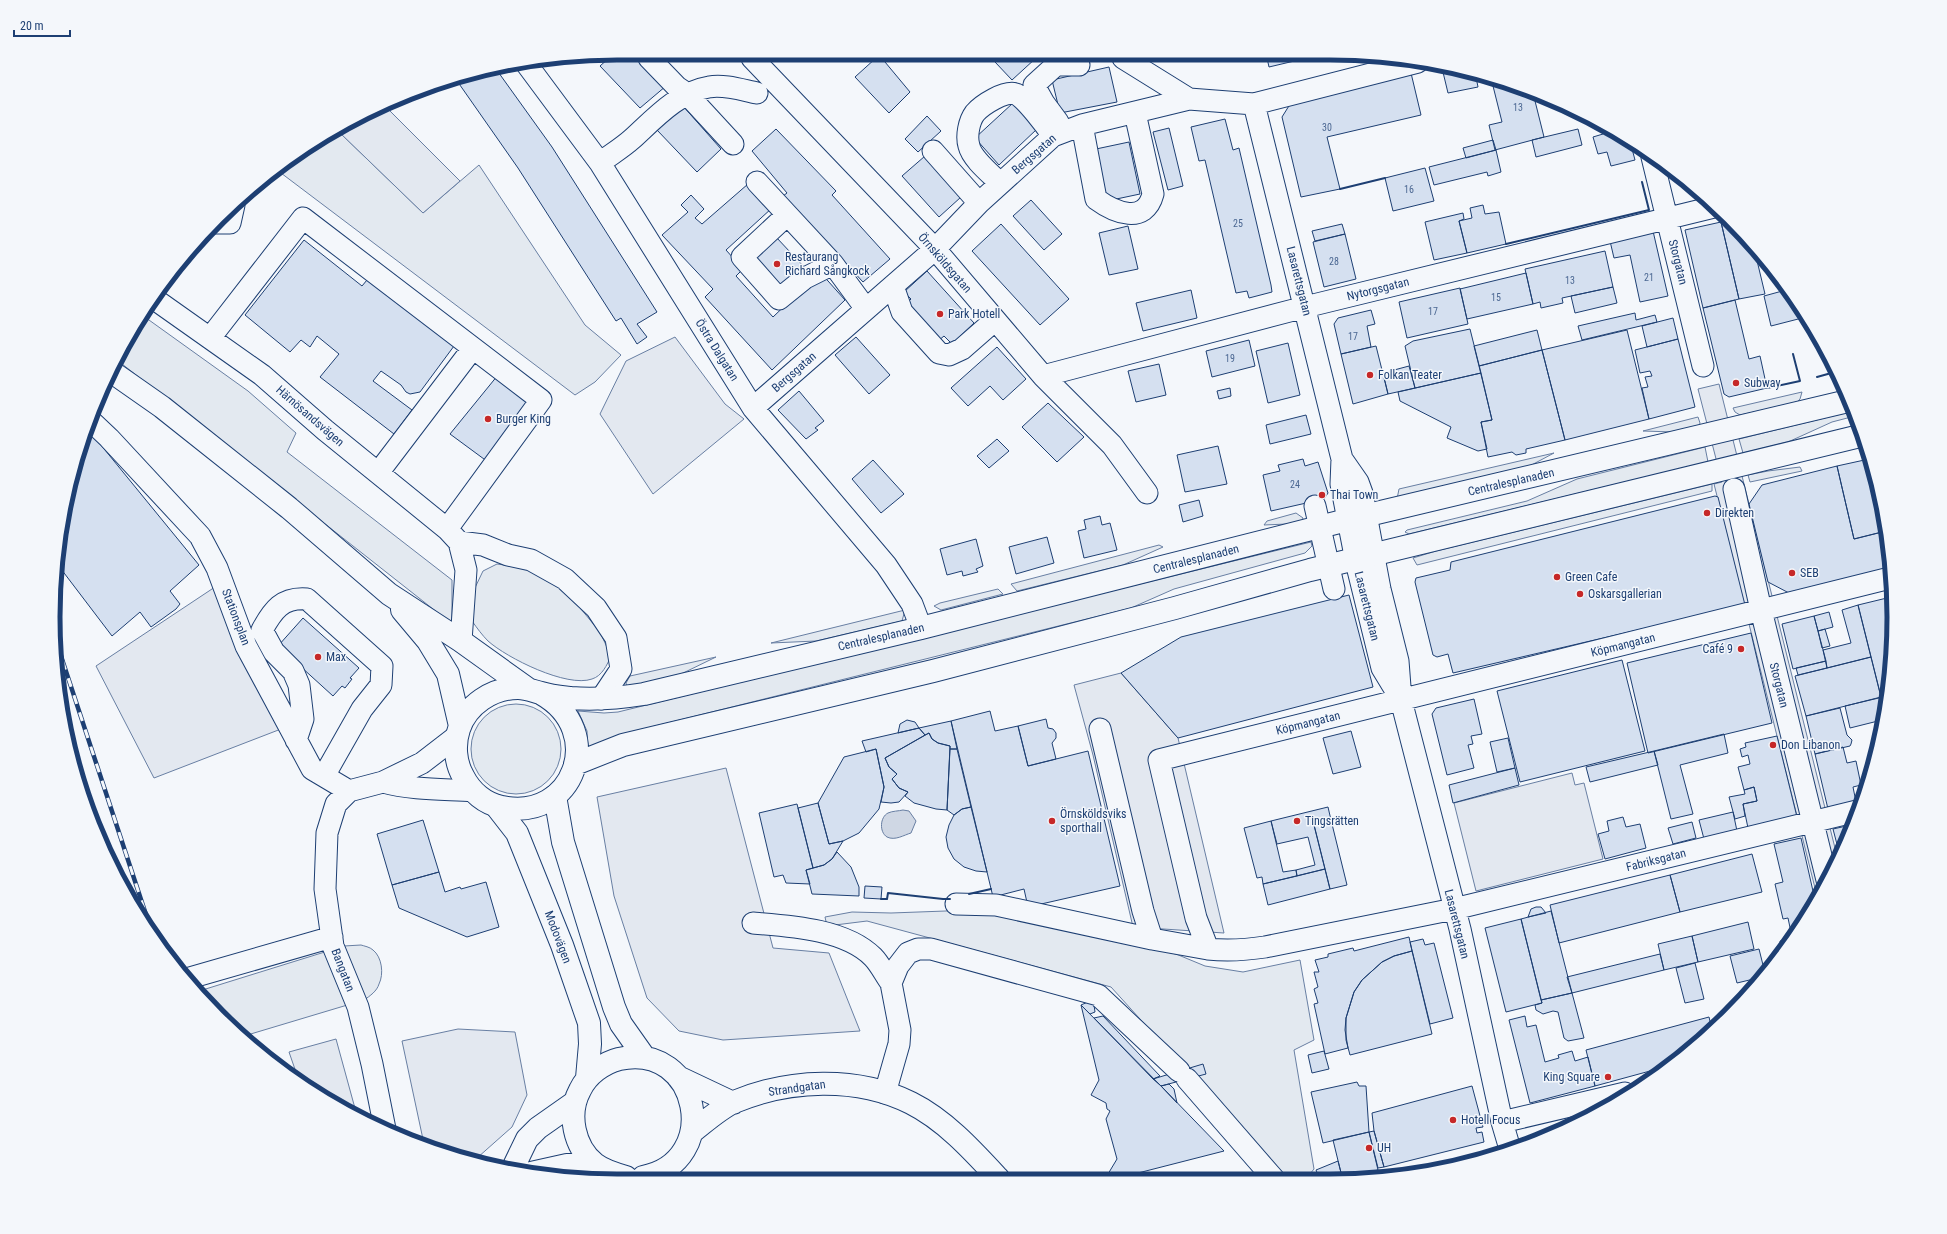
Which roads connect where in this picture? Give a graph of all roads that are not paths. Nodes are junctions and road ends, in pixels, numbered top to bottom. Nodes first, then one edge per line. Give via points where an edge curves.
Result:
1 (651, 60) edge
2 (754, 60) edge
3 (1126, 60) edge
4 (1079, 65) dead end
5 (1405, 65) edge
6 (530, 67) edge
7 (686, 93) junction
8 (757, 94) dead end
9 (1188, 100) junction
10 (1254, 104) junction
11 (1135, 113) junction
12 (1067, 130) junction
13 (733, 144) dead end
14 (933, 151) dead end
15 (600, 163) junction
16 (1654, 164) edge
17 (757, 182) dead end
18 (1000, 183) junction
19 (979, 203) junction
20 (1708, 208) edge
21 (232, 215) edge
22 (787, 215) junction
23 (1668, 218) junction
24 (223, 223) edge
25 (935, 249) junction
26 (833, 264) junction
27 (893, 286) junction
28 (158, 302) edge
29 (1305, 307) junction
30 (866, 309) junction
31 (994, 321) junction
32 (210, 338) junction
33 (473, 348) junction
34 (1703, 366) dead end
35 (115, 374) edge
36 (1043, 376) junction
37 (1844, 402) edge
38 (753, 408) junction
39 (95, 425) edge
40 (1857, 437) edge
41 (378, 474) junction
42 (1734, 489) dead end
43 (1147, 493) dead end
44 (1315, 506) dead end
45 (1356, 518) junction
46 (1320, 528) junction
47 (453, 536) junction
48 (1364, 557) junction
49 (1329, 566) junction
50 (1886, 579) edge
51 (1334, 589) dead end
52 (389, 594) junction
53 (1761, 610) junction
54 (270, 614) junction
55 (240, 628) junction
56 (921, 628) junction
57 (461, 641) junction
58 (535, 692) junction
59 (601, 699) junction
60 (1401, 700) junction
61 (1100, 729) dead end
62 (459, 731) junction
63 (296, 740) junction
64 (575, 764) junction
65 (324, 776) junction
66 (383, 782) junction
67 (349, 790) junction
68 (473, 791) junction
69 (555, 796) junction
70 (496, 806) junction
71 (1851, 812) edge
72 (1813, 821) junction
73 (1826, 871) edge
74 (956, 904) dead end
75 (1454, 909) junction
76 (753, 923) dead end
77 (332, 937) junction
78 (1152, 940) junction
79 (1208, 949) junction
80 (192, 977) edge
81 (891, 983) junction
82 (645, 1058) junction
83 (678, 1077) junction
84 (587, 1078) junction
85 (885, 1093) junction
86 (1613, 1096) edge
87 (575, 1102) junction
88 (733, 1102) junction
89 (1502, 1122) junction
90 (384, 1123) edge
91 (692, 1132) junction
92 (1509, 1144) edge
93 (515, 1164) edge
94 (595, 1164) junction
95 (547, 1169) edge
96 (672, 1171) edge
97 (615, 1174) edge
98 (653, 1174) edge
99 (994, 1174) edge
100 (1270, 1174) edge

1 - 7 street via 677,88
2 - 25 street, Örnsköldsgatan
3 - 9 street
4 - 12 street via 1056,65 1034,85 1044,103
5 - 10 street, Bergsgatan
6 - 15 street, Östra Dalgatan
7 - 8 street via 710,86 736,88
7 - 13 street
7 - 15 street
9 - 10 street, Bergsgatan
9 - 11 street, Bergsgatan
10 - 29 street, Lasarettsgatan
11 - 12 street, Bergsgatan
11 - 12 street via 1153,194 1151,203 1133,213 1121,213 1096,199
12 - 18 street, Bergsgatan
12 - 18 street via 1043,120 1016,94 1007,94 993,100 975,113 968,130 969,146 981,165
14 - 19 street
15 - 38 street, Östra Dalgatan
16 - 23 street, Storgatan
17 - 22 street
18 - 19 street, Bergsgatan
19 - 25 street, Bergsgatan
20 - 23 street, Nytorgsgatan
21 - 24 street via 230,223
22 - 26 street
22 - 26 street via 742,257 779,299 805,278
23 - 29 street, Nytorgsgatan
23 - 34 street, Storgatan
25 - 27 street, Bergsgatan
25 - 31 street, Örnsköldsgatan
26 - 30 street
27 - 30 street, Bergsgatan
27 - 31 street via 902,312 939,353 949,355 962,349
28 - 32 street, Härnösandsvägen
29 - 36 street, Nytorgsgatan
29 - 45 street, Lasarettsgatan via 1342,459 1341,484
30 - 38 street, Bergsgatan
31 - 36 street, Örnsköldsgatan
32 - 33 street via 303,218
32 - 41 street, Härnösandsvägen via 262,375
33 - 41 street
33 - 47 street via 541,400
35 - 52 main road via 162,407 289,508
36 - 43 street, Örnsköldsgatan via 1112,446
37 - 45 main road, Centralesplanaden
38 - 56 street, Östra Dalgatan via 886,565 912,604
39 - 55 street, Stationsplan via 200,536 217,568
40 - 48 main road
41 - 47 street, Härnösandsvägen
42 - 53 street, Storgatan
44 - 46 street
45 - 46 main road, Centralesplanaden
45 - 48 street, Lasarettsgatan
46 - 49 street
46 - 56 main road, Centralesplanaden
47 - 57 street via 466,570
47 - 59 street via 531,560 566,579 596,608 616,638 621,669
48 - 49 main road
48 - 60 street, Lasarettsgatan via 1382,668
49 - 51 street
49 - 64 main road via 933,671 623,745
50 - 53 street, Köpmangatan
52 - 57 main road
52 - 62 main road via 428,641 448,674
53 - 60 street, Köpmangatan
53 - 72 street, Storgatan
54 - 55 street
54 - 63 street via 262,630 274,652 293,671 299,685 303,719
54 - 65 street via 287,600 307,599 382,666 380,685 362,709
55 - 63 street, Stationsplan via 246,646
56 - 59 main road, Centralesplanaden via 644,694
57 - 58 main road
58 - 59 main road, Centralesplanaden
58 - 62 main road via 508,689 488,696 471,709
58 - 64 main road via 557,704 571,723 577,745
60 - 75 street, Lasarettsgatan
60 - 79 street, Köpmangatan via 1159,760 1196,918
61 - 78 street
62 - 66 street via 422,763
62 - 68 main road via 456,756 458,766
63 - 65 street, Stationsplan via 312,769
64 - 69 main road via 571,776
65 - 67 street, Stationsplan
66 - 67 street
66 - 68 street via 430,790
67 - 77 street, Bangatan via 336,804 327,833 325,889
68 - 70 main road
69 - 70 main road via 542,804 527,808
69 - 82 main road via 565,849 614,1008 621,1024
70 - 84 main road, Modovägen via 517,833 562,945 589,1023 590,1059
71 - 72 street, Fabriksgatan
72 - 73 street, Storgatan
72 - 75 street, Fabriksgatan
74 - 78 street via 996,905
75 - 79 street via 1265,947 1237,951
75 - 89 street, Lasarettsgatan
76 - 81 street via 815,930 858,946 873,957
77 - 80 street
77 - 90 street, Bangatan via 333,946 358,1007
78 - 79 street
81 - 85 street via 900,1030 900,1044
81 - 100 street via 898,966 908,953 918,949 931,949 1098,995 1183,1075
82 - 83 main road via 669,1068
82 - 84 main road via 613,1060
83 - 88 main road
83 - 91 main road via 691,1100 694,1113
84 - 87 main road
85 - 88 main road, Strandgatan via 846,1084 812,1084 776,1089
85 - 99 main road, Strandgatan via 912,1104 936,1118
86 - 89 street
87 - 93 main road via 527,1139
87 - 94 main road via 573,1119 576,1136
88 - 91 main road, Strandgatan
89 - 92 street, Lasarettsgatan
91 - 96 main road
94 - 95 main road via 567,1165
94 - 97 main road
96 - 98 main road

